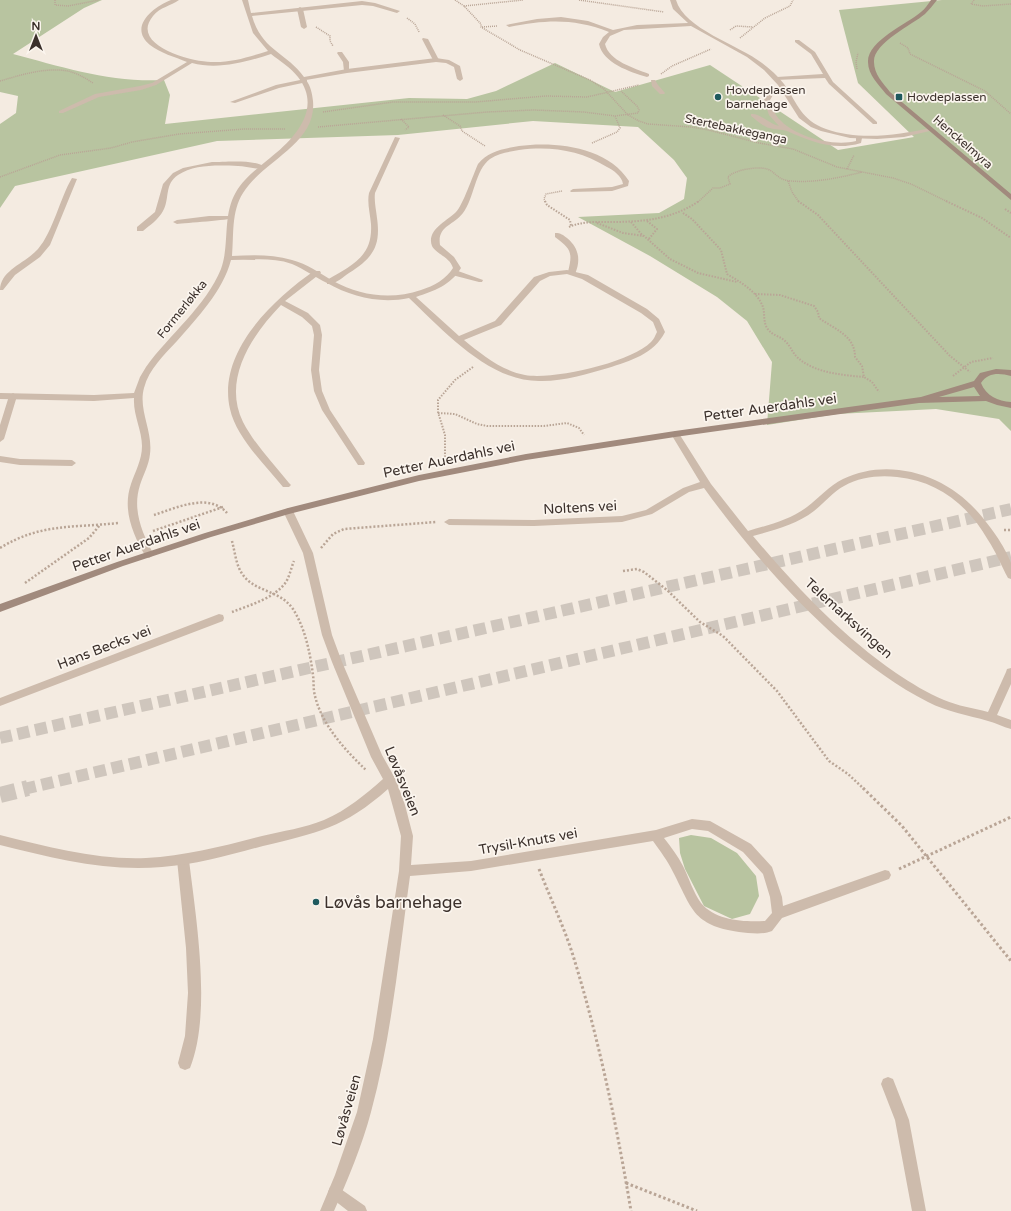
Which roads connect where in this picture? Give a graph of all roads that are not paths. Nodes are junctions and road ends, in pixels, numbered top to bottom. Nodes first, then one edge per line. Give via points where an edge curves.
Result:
1 (176, 0) edge
2 (245, 0) edge
3 (673, 0) edge
4 (934, 0) edge
5 (302, 1) dead end
6 (363, 1) edge
7 (300, 9) junction
8 (397, 11) road end
9 (249, 15) junction
10 (692, 24) junction
11 (509, 25) dead end
12 (304, 27) road end
13 (613, 32) junction
14 (425, 39) road end
15 (797, 41) dead end
16 (273, 51) junction
17 (340, 53) road end
18 (436, 60) junction
19 (192, 61) junction
20 (347, 71) junction
21 (647, 75) dead end
22 (826, 76) junction
23 (460, 78) dead end
24 (777, 79) junction
25 (304, 80) junction
26 (653, 81) road end
27 (785, 91) junction
28 (662, 93) dead end
29 (233, 102) dead end
30 (61, 112) dead end
31 (753, 115) dead end
32 (875, 123) dead end
33 (789, 129) junction
34 (931, 130) junction
35 (397, 138) dead end
36 (859, 138) junction
37 (262, 167) junction
38 (74, 179) dead end
39 (573, 191) road end
40 (1011, 198) edge
41 (230, 218) junction
42 (177, 222) dead end
43 (140, 229) dead end
44 (558, 234) road end
45 (228, 258) junction
46 (572, 272) junction
47 (317, 273) junction
48 (455, 273) junction
49 (480, 280) dead end
50 (330, 282) junction
51 (0, 288) edge
52 (411, 296) junction
53 (281, 302) junction
54 (460, 340) junction
55 (1011, 372) edge
56 (978, 381) junction
57 (138, 395) junction
58 (0, 396) edge
59 (13, 396) junction
60 (988, 398) junction
61 (919, 400) junction
62 (1009, 407) edge
63 (675, 434) junction
64 (0, 439) edge
65 (0, 459) edge
66 (72, 463) dead end
67 (361, 463) dead end
68 (706, 484) junction
69 (286, 485) dead end
70 (288, 511) junction
71 (449, 522) road end
72 (746, 535) junction
73 (149, 555) junction
74 (1011, 575) edge
75 (0, 608) edge
76 (219, 618) road end
77 (1011, 672) edge
78 (0, 702) edge
79 (991, 717) junction
80 (1011, 725) edge
81 (386, 783) junction
82 (656, 835) junction
83 (0, 840) edge
84 (183, 860) junction
85 (405, 872) junction
86 (885, 875) road end
87 (778, 914) junction
88 (185, 1063) dead end
89 (888, 1084) dead end
90 (335, 1192) junction
91 (327, 1211) edge
92 (360, 1211) edge
93 (919, 1211) edge

1 - 19 street via 154,10 145,24 143,33 157,48
2 - 9 street
3 - 10 street via 677,12
4 - 34 street, Henckelmyra via 924,12 886,38 876,48 870,64 874,76 888,93
5 - 7 street
6 - 7 street
6 - 8 street
7 - 9 street
7 - 12 street
9 - 16 street via 258,36
10 - 13 street via 636,27
10 - 24 street via 753,59
11 - 13 street via 560,18 591,22
13 - 21 street via 602,43 602,49 617,61
14 - 18 street
15 - 22 street via 813,53
16 - 19 street via 228,63 202,64
16 - 25 street
17 - 20 street via 346,62
18 - 20 street
18 - 23 street via 447,61 457,66
19 - 30 street via 154,84 97,95
20 - 25 street
22 - 24 street
22 - 32 street
24 - 27 street
25 - 29 street
25 - 37 street, Formerløkka via 310,94 310,112 304,128 295,140
26 - 28 street
27 - 33 street via 770,94 767,100 774,117
27 - 36 street via 795,110 809,123 833,133
31 - 33 street via 770,126
33 - 36 street via 833,145 854,144 859,142
34 - 36 street
34 - 40 street, Henckelmyra
35 - 50 street via 372,193 375,239 373,247 358,263
37 - 41 street, Formerløkka via 240,191
37 - 43 street via 218,164 188,169 176,174 166,185 160,210
38 - 51 street via 46,245 37,255 15,270
39 - 48 street via 612,189 626,185 624,178 614,168 600,159 579,150 559,146 514,149 494,154 484,160 460,212 438,231 435,237 436,246 456,264
41 - 42 street
41 - 45 street, Formerløkka
44 - 46 street via 573,246 576,252
45 - 47 street via 279,259
45 - 57 street, Formerløkka via 218,283 150,368 141,383
46 - 54 street via 556,273 537,279 498,323
46 - 54 street via 585,277 650,316 661,332 659,340 620,362 541,379 520,376 497,367
47 - 50 street
47 - 53 street via 305,280
48 - 49 street
48 - 52 street via 436,287
50 - 52 street via 363,296
52 - 54 street
53 - 67 street via 305,315 316,325 318,335 315,370 318,391 326,410
53 - 69 street via 254,333 241,355 234,373 232,397 234,409 245,432
55 - 56 street, Petter Auerdahls vei via 991,372 984,374
56 - 60 street via 982,393
56 - 61 street, Petter Auerdahls vei
57 - 59 street via 94,398
57 - 73 street, Formerløkka via 146,436 146,452 132,506 135,526
58 - 59 street
59 - 64 street
60 - 61 street, Petter Auerdahls vei
60 - 62 street
61 - 63 street, Petter Auerdahls vei
63 - 68 street, Telemarksvingen
63 - 70 street, Petter Auerdahls vei via 450,472
65 - 66 street
68 - 71 street, Noltens vei via 686,490 649,512 622,519 548,523
68 - 72 street, Telemarksvingen
70 - 73 street, Petter Auerdahls vei
70 - 81 street, Løvåsveien via 308,553 327,634 337,662 378,757
72 - 74 street via 789,522 807,512 836,486 855,477 882,473 911,475 942,486 965,502 989,532
72 - 79 street, Telemarksvingen via 824,618 885,671 932,699 954,708
73 - 75 street, Petter Auerdahls vei
76 - 78 street, Hans Becks vei
77 - 79 street
79 - 80 street, Telemarksvingen
81 - 84 street via 347,814 328,823 298,834
81 - 85 street, Løvåsveien via 400,805 407,836
82 - 85 street, Trysil-Knuts vei via 471,866
82 - 87 street, Trysil-Knuts vei via 692,824 710,826 747,848 768,871
82 - 87 street via 677,866 700,910 721,922 746,928 768,927
83 - 84 street via 106,861 127,863
84 - 88 street via 191,931 194,1010
85 - 90 street, Løvåsveien via 380,1039 364,1112
86 - 87 street
89 - 93 street via 902,1120
90 - 91 street, Løvåsveien
90 - 92 street

